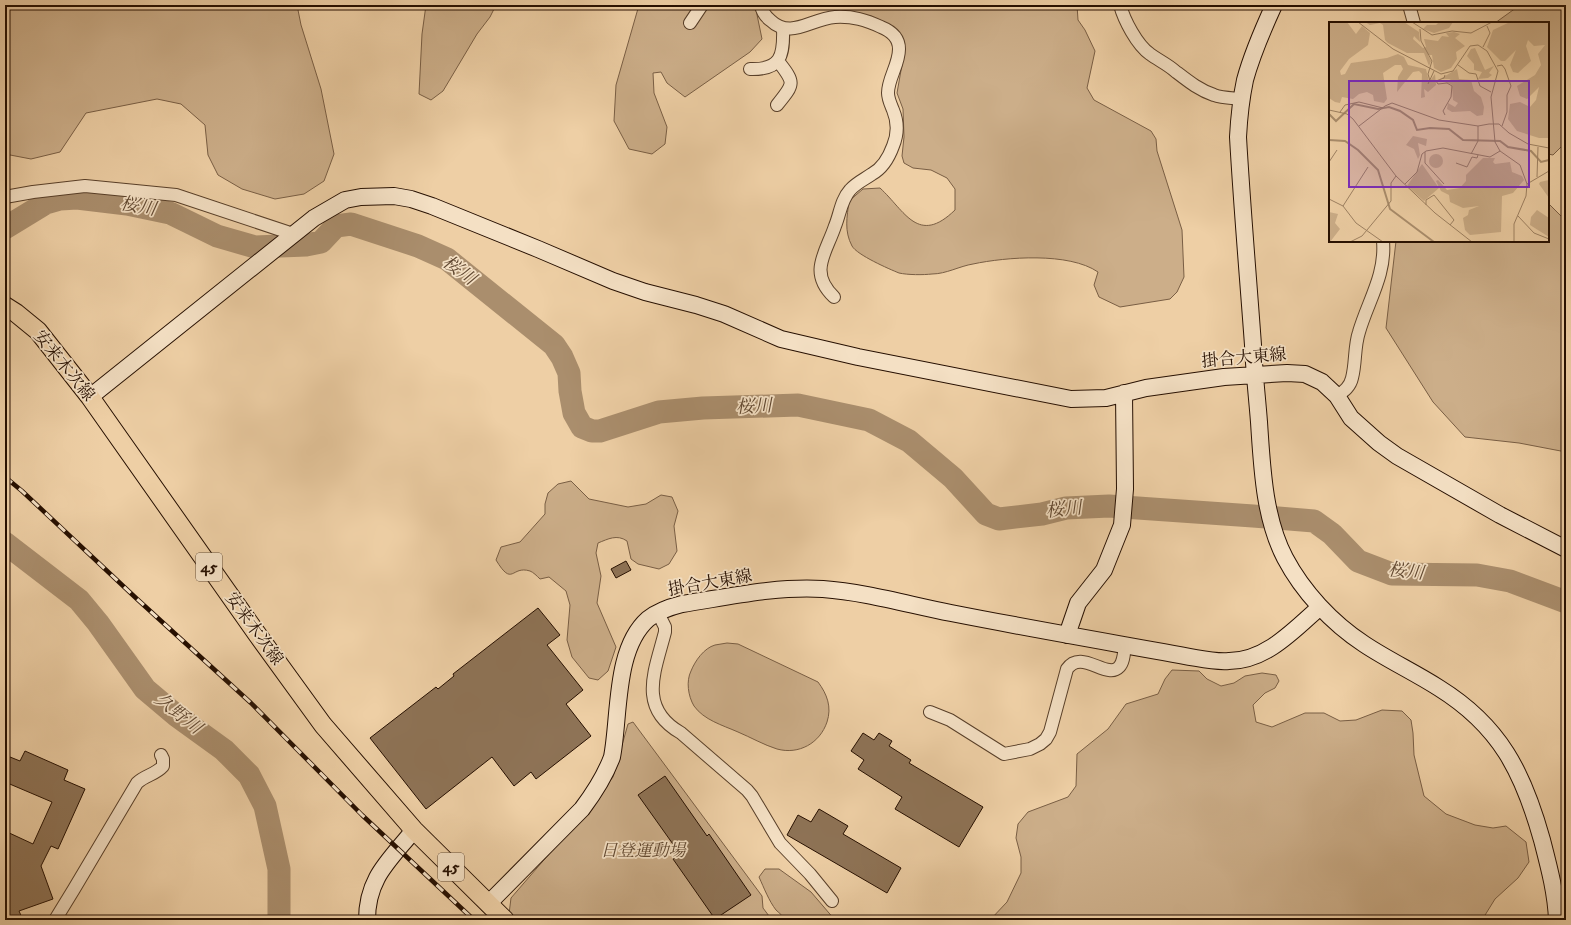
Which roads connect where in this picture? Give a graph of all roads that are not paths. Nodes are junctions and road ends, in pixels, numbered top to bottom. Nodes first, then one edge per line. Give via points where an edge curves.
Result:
1 (702, 5) edge
2 (761, 5) edge
3 (1120, 5) edge
4 (1274, 5) edge
5 (1409, 5) edge
6 (1414, 22) edge
7 (690, 23) dead end
8 (782, 28) junction
9 (778, 60) junction
10 (750, 70) dead end
11 (1241, 99) junction
12 (777, 105) dead end
13 (5, 197) edge
14 (290, 236) junction
15 (1383, 242) edge
16 (834, 297) dead end
17 (5, 306) edge
18 (1255, 375) junction
19 (1124, 393) junction
20 (1337, 396) junction
21 (90, 397) junction
22 (1566, 549) edge
23 (1320, 607) junction
24 (658, 613) junction
25 (1067, 635) junction
26 (1125, 646) junction
27 (930, 712) dead end
28 (161, 755) dead end
29 (414, 830) junction
30 (1561, 898) edge
31 (832, 901) dead end
32 (488, 904) junction
33 (55, 920) edge
34 (367, 920) edge
35 (505, 920) edge
36 (1557, 920) edge

1 - 7 street
2 - 8 street via 765,16 777,27
3 - 11 street via 1139,44 1149,54 1205,92
4 - 11 street via 1251,61
5 - 6 street
8 - 9 street via 782,51
8 - 16 street via 797,28 826,18 855,17 886,29 897,39 898,58 888,85 897,133 889,156 881,167 850,190 842,204 821,262 822,281
9 - 10 street via 766,69
9 - 12 street via 791,82
11 - 18 street via 1238,138
13 - 14 street via 85,186 176,195
14 - 19 street, 掛合大東線 via 345,200 361,196 411,199 613,281 724,314 781,339 858,358 1071,399 1106,398
14 - 21 street, 掛合大東線
15 - 20 street via 1381,271 1358,332 1352,378 1348,388
17 - 21 main road, 安来木次線 / 45 via 38,332
18 - 19 street, 掛合大東線 via 1217,378
18 - 20 street, 掛合大東線 via 1305,374 1322,382
18 - 23 street via 1261,456 1274,531 1294,573
19 - 25 street via 1122,525 1104,570 1078,603
20 - 22 street, 掛合大東線 via 1351,418 1397,456 1500,515
21 - 29 main road, 安来木次線 / 45 via 323,725
23 - 26 street, 掛合大東線 via 1280,642 1243,660 1230,662 1196,658
23 - 30 street via 1363,643 1459,701 1491,731 1516,768 1527,792
24 - 25 street, 掛合大東線 via 669,607 713,599 789,590 823,589
24 - 31 street via 665,632 652,690 656,708 669,726 681,733 747,790 780,843
24 - 32 street, 掛合大東線 via 640,628 626,656 612,757 595,792 582,809
25 - 26 street, 掛合大東線
26 - 27 street via 1122,662 1115,669 1108,670 1077,661 1070,665 1050,732 1040,744 1030,749 1004,754 998,752 950,720
28 - 33 street via 163,766 155,774 142,778 137,783
29 - 32 main road, 安来木次線 / 45
29 - 34 street via 374,880 368,900
30 - 36 street
32 - 35 main road, 安来木次線 / 45

